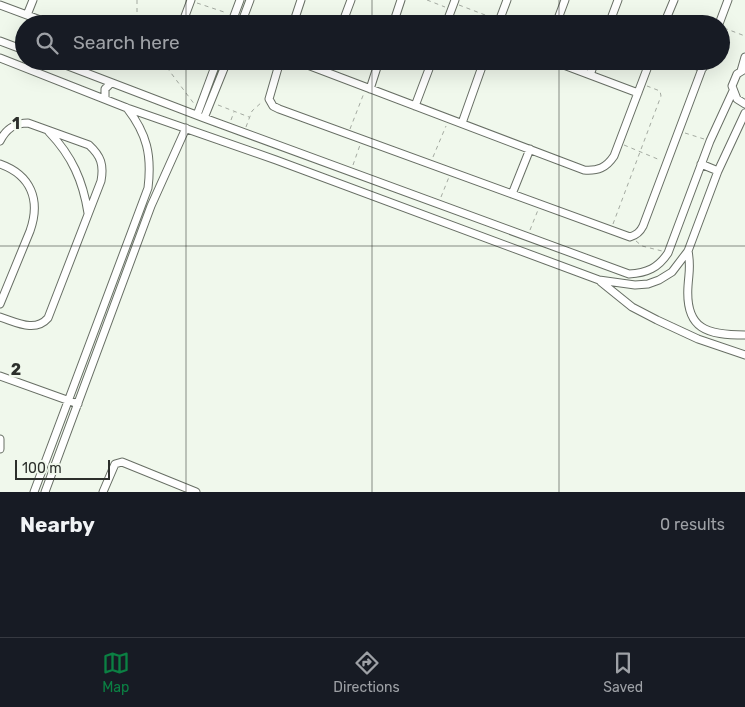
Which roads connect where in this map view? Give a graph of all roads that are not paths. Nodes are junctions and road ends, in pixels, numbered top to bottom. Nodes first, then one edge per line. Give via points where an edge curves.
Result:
1 (33, 0) edge
2 (191, 0) edge
3 (240, 0) edge
4 (250, 0) edge
5 (301, 0) edge
6 (351, 0) edge
7 (401, 0) edge
8 (507, 0) edge
9 (565, 0) edge
10 (618, 0) edge
11 (674, 0) edge
12 (728, 0) edge
13 (0, 5) edge
14 (27, 15) joint
15 (185, 15) edge
16 (235, 15) edge
17 (244, 15) edge
18 (296, 15) edge
19 (345, 15) edge
20 (396, 15) edge
21 (502, 15) edge
22 (559, 15) edge
23 (612, 15) edge
24 (668, 15) edge
25 (723, 15) edge
26 (0, 41) edge
27 (15, 47) edge
28 (745, 57) edge
29 (0, 58) edge
30 (15, 64) edge
31 (31, 70) edge
32 (76, 70) edge
33 (214, 70) edge
34 (224, 70) edge
35 (277, 70) edge
36 (319, 70) edge
37 (375, 70) edge
38 (429, 70) edge
39 (481, 70) edge
40 (577, 70) edge
41 (592, 70) edge
42 (647, 70) edge
43 (702, 70) edge
44 (743, 70) edge
45 (324, 72) joint
46 (88, 75) junction
47 (590, 75) junction
48 (111, 83) junction
49 (209, 84) junction
50 (217, 87) junction
51 (368, 88) junction
52 (82, 90) junction
53 (733, 91) junction
54 (638, 93) junction
55 (105, 98) junction
56 (745, 104) edge
57 (415, 106) junction
58 (127, 108) junction
59 (745, 113) edge
60 (200, 115) junction
61 (462, 123) junction
62 (186, 128) junction
63 (48, 130) junction
64 (0, 141) edge
65 (530, 149) junction
66 (0, 164) edge
67 (701, 164) junction
68 (718, 171) junction
69 (365, 178) junction
70 (388, 186) junction
71 (358, 192) junction
72 (512, 194) junction
73 (381, 200) junction
74 (88, 214) junction
75 (688, 251) junction
76 (599, 280) junction
77 (0, 304) edge
78 (0, 317) edge
79 (745, 335) edge
80 (745, 355) edge
81 (0, 376) edge
82 (68, 401) junction
83 (78, 404) junction
84 (0, 439) edge
85 (0, 449) edge
86 (34, 492) edge
87 (45, 492) edge
88 (103, 492) edge
89 (196, 492) edge

1 - 14 street
2 - 15 street
3 - 16 street
4 - 17 street
5 - 18 street
6 - 19 street
7 - 20 street
8 - 21 street
9 - 22 street
10 - 23 street
11 - 24 street
12 - 25 street
13 - 14 street
26 - 27 street
28 - 44 street
29 - 30 street
31 - 52 street
32 - 46 street
33 - 49 street
34 - 50 street
35 - 72 street via 269,99 279,110
36 - 45 street
37 - 51 street
38 - 57 street
39 - 61 street
40 - 47 street
41 - 47 street
42 - 54 street
43 - 72 street via 641,231 636,235 630,237
44 - 53 street via 733,82
45 - 51 street
46 - 48 street
46 - 52 street via 88,83
47 - 54 street
48 - 55 street via 105,89
48 - 60 street
49 - 50 street
49 - 60 street
50 - 60 street via 211,102
51 - 57 street
52 - 55 street
53 - 56 street
53 - 67 street
54 - 65 street via 614,156 602,168 584,170
55 - 58 street
57 - 61 street
58 - 62 street
58 - 82 street via 137,121 147,145 148,188
59 - 68 street
60 - 69 street
61 - 65 street
62 - 71 street
62 - 83 street via 152,206
63 - 64 street via 20,123 6,131
63 - 74 street via 71,160 85,195
63 - 74 street via 89,146 101,161 101,181
65 - 72 street
66 - 77 street via 19,174 27,183 35,206 30,231
67 - 68 street
67 - 70 street via 668,253 659,264 640,274 629,274
68 - 75 street
69 - 70 street
69 - 71 street via 365,184
70 - 73 street via 383,190
71 - 73 street
73 - 76 street
74 - 78 street via 44,323 33,327
75 - 76 street via 672,272 648,284
75 - 79 street via 691,266 688,300 693,320 720,335
76 - 80 street via 632,307 656,320
81 - 82 street
82 - 83 street
82 - 86 street
83 - 87 street
84 - 85 street
88 - 89 street via 115,464 122,462

